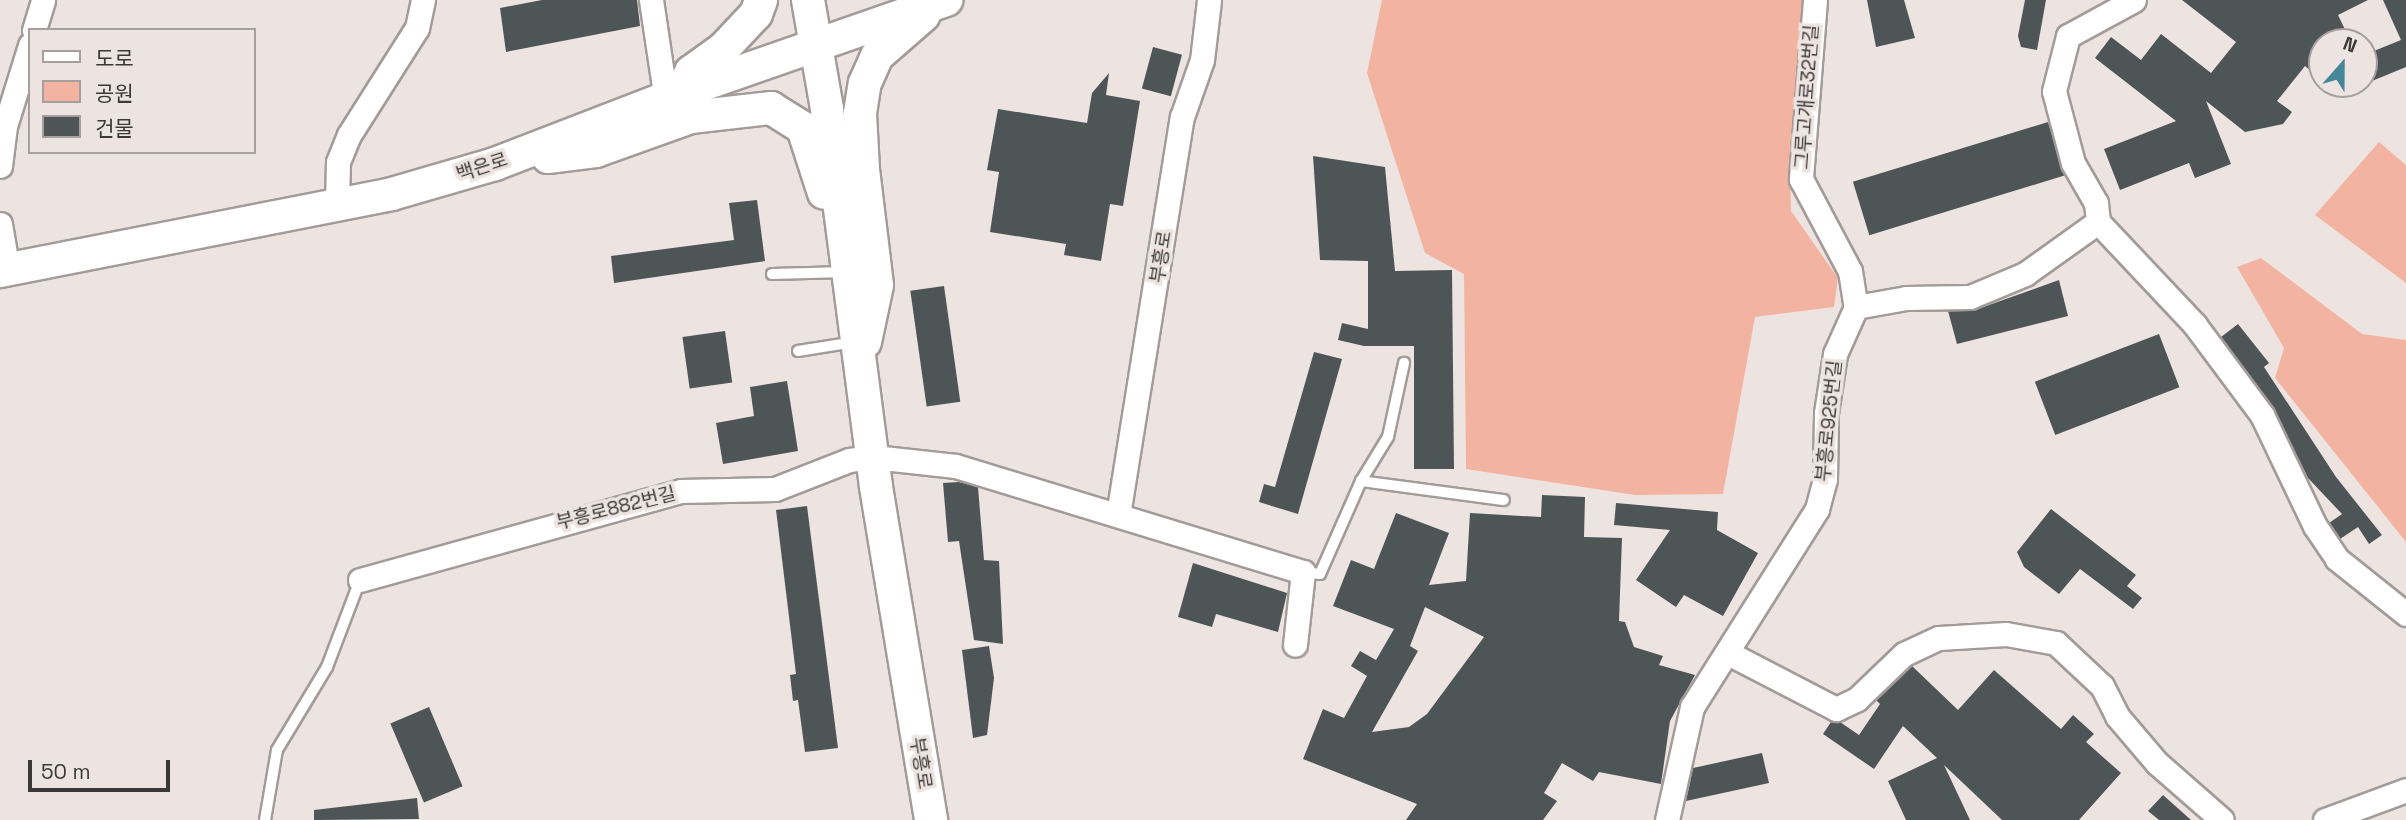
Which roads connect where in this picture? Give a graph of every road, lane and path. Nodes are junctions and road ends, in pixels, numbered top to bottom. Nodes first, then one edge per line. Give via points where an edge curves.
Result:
1 (43, 0) edge
2 (423, 0) edge
3 (651, 0) edge
4 (761, 0) edge
5 (808, 0) edge
6 (947, 0) edge
7 (1209, 0) edge
8 (1815, 0) edge
9 (2134, 0) edge
10 (35, 28) edge
11 (813, 46) junction
12 (28, 51) edge
13 (674, 96) junction
14 (827, 109) junction
15 (495, 164) junction
16 (0, 166) edge
17 (863, 169) junction
18 (337, 205) junction
19 (2098, 222) junction
20 (0, 224) edge
21 (844, 259) junction
22 (4, 271) edge
23 (772, 274) dead end
24 (1856, 306) junction
25 (798, 351) dead end
26 (859, 351) junction
27 (1404, 363) dead end
28 (874, 457) junction
29 (1361, 481) junction
30 (1504, 500) dead end
31 (1118, 515) junction
32 (1303, 572) junction
33 (360, 580) joint
34 (2406, 614) edge
35 (1295, 645) dead end
36 (1728, 653) junction
37 (2406, 790) edge
38 (265, 820) edge
39 (932, 820) edge
40 (1667, 820) edge
41 (2222, 820) edge
42 (2325, 820) edge

1 - 10 street
2 - 18 street via 417,28 349,135 338,162
3 - 13 street
4 - 13 main road via 756,13 723,50 691,72
5 - 11 main road, 부흥로
6 - 11 main road, 백은로
6 - 17 main road via 901,30 867,74 860,113
7 - 31 street, 부흥로 via 1202,60 1182,117
8 - 24 street, 그루고개로32번길 via 1801,179 1850,271
9 - 19 street via 2068,36 2054,91 2073,163 2096,203
11 - 13 main road, 백은로
11 - 14 main road, 부흥로
12 - 16 street via 5,126
13 - 15 main road, 백은로
14 - 17 main road
14 - 21 main road, 부흥로
15 - 18 main road, 백은로
15 - 21 main road via 596,151 691,117 755,106 771,108 803,128
17 - 26 main road via 877,285
18 - 22 main road, 백은로
19 - 24 street via 2025,274 1970,297 1906,298
19 - 34 street via 2195,325 2262,415 2315,526 2337,559
20 - 22 street
21 - 23 lane
21 - 26 main road, 부흥로
24 - 36 street, 부흥로925번길 via 1835,354 1826,413 1825,480 1817,509
25 - 26 lane
26 - 28 main road, 부흥로
27 - 29 lane via 1388,437
28 - 31 street via 956,466
28 - 33 street, 부흥로882번길 via 849,460 775,489 681,491
28 - 39 main road, 부흥로
29 - 30 lane
29 - 32 lane via 1320,574
31 - 32 street
32 - 35 street
33 - 38 lane via 327,667 277,750
36 - 40 street, 부흥로925번길 via 1692,707
36 - 41 street via 1836,709 1857,699 1904,654 1939,638 2006,634 2056,643 2102,686 2118,716 2157,763
37 - 42 street

